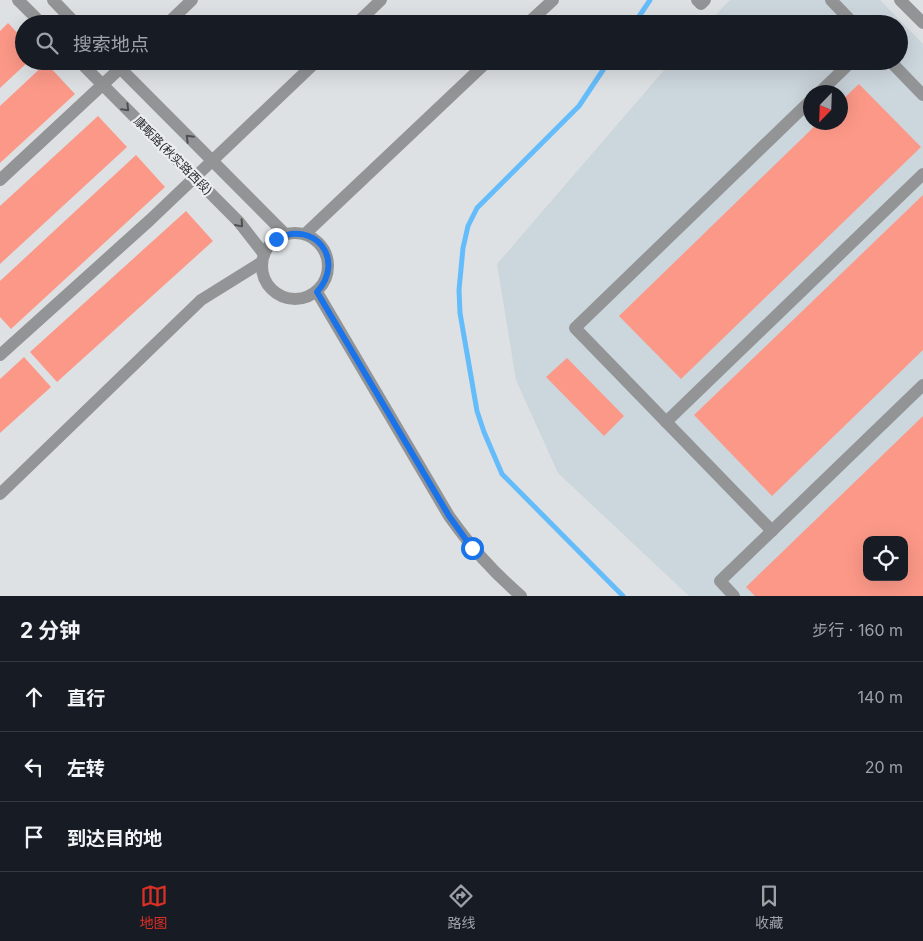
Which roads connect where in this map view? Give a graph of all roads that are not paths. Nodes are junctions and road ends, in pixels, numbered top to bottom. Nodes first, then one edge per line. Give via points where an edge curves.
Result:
1 (18, 0) edge
2 (52, 0) edge
3 (192, 0) edge
4 (381, 0) edge
5 (552, 0) edge
6 (697, 0) edge
7 (705, 0) edge
8 (831, 0) edge
9 (900, 0) edge
10 (33, 15) edge
11 (67, 15) edge
12 (176, 15) edge
13 (365, 15) edge
14 (536, 15) edge
15 (845, 15) edge
16 (923, 23) edge
17 (88, 70) edge
18 (115, 70) edge
19 (126, 70) edge
20 (308, 70) edge
21 (478, 70) edge
22 (843, 70) edge
23 (899, 70) edge
24 (103, 85) junction
25 (827, 85) edge
26 (923, 95) edge
27 (803, 108) edge
28 (212, 161) junction
29 (923, 174) edge
30 (194, 178) junction
31 (0, 180) edge
32 (285, 234) junction
33 (305, 234) junction
34 (263, 258) junction
35 (317, 292) junction
36 (0, 355) edge
37 (923, 385) edge
38 (666, 422) junction
39 (0, 494) edge
40 (772, 531) junction
41 (521, 596) edge
42 (734, 596) edge

1 - 10 street
2 - 11 street
3 - 12 street
4 - 13 street
5 - 14 street
6 - 7 street via 701,4
8 - 15 street
9 - 16 street
17 - 24 street, 康畈路(秋实路西段)
18 - 24 street
28 -> 19 street, 康畈路(秋实路西段)
20 - 28 street
21 - 33 street
22 - 25 street
23 - 26 street
24 -> 30 street, 康畈路(秋实路西段)
24 - 31 street
27 - 38 street via 575,328
28 - 30 street
28 - 32 street, 康畈路(秋实路西段)
29 - 38 street
30 -> 34 street, 康畈路(秋实路西段) via 238,222
30 - 36 street
32 - 33 street
32 - 34 street via 269,246
33 - 35 street via 315,238 327,254 328,275
34 - 35 street via 262,271 270,287 284,297 300,299
34 - 39 street via 201,300
35 - 41 street via 449,516 486,564
37 - 40 street
38 - 40 street
40 - 42 street via 720,581

